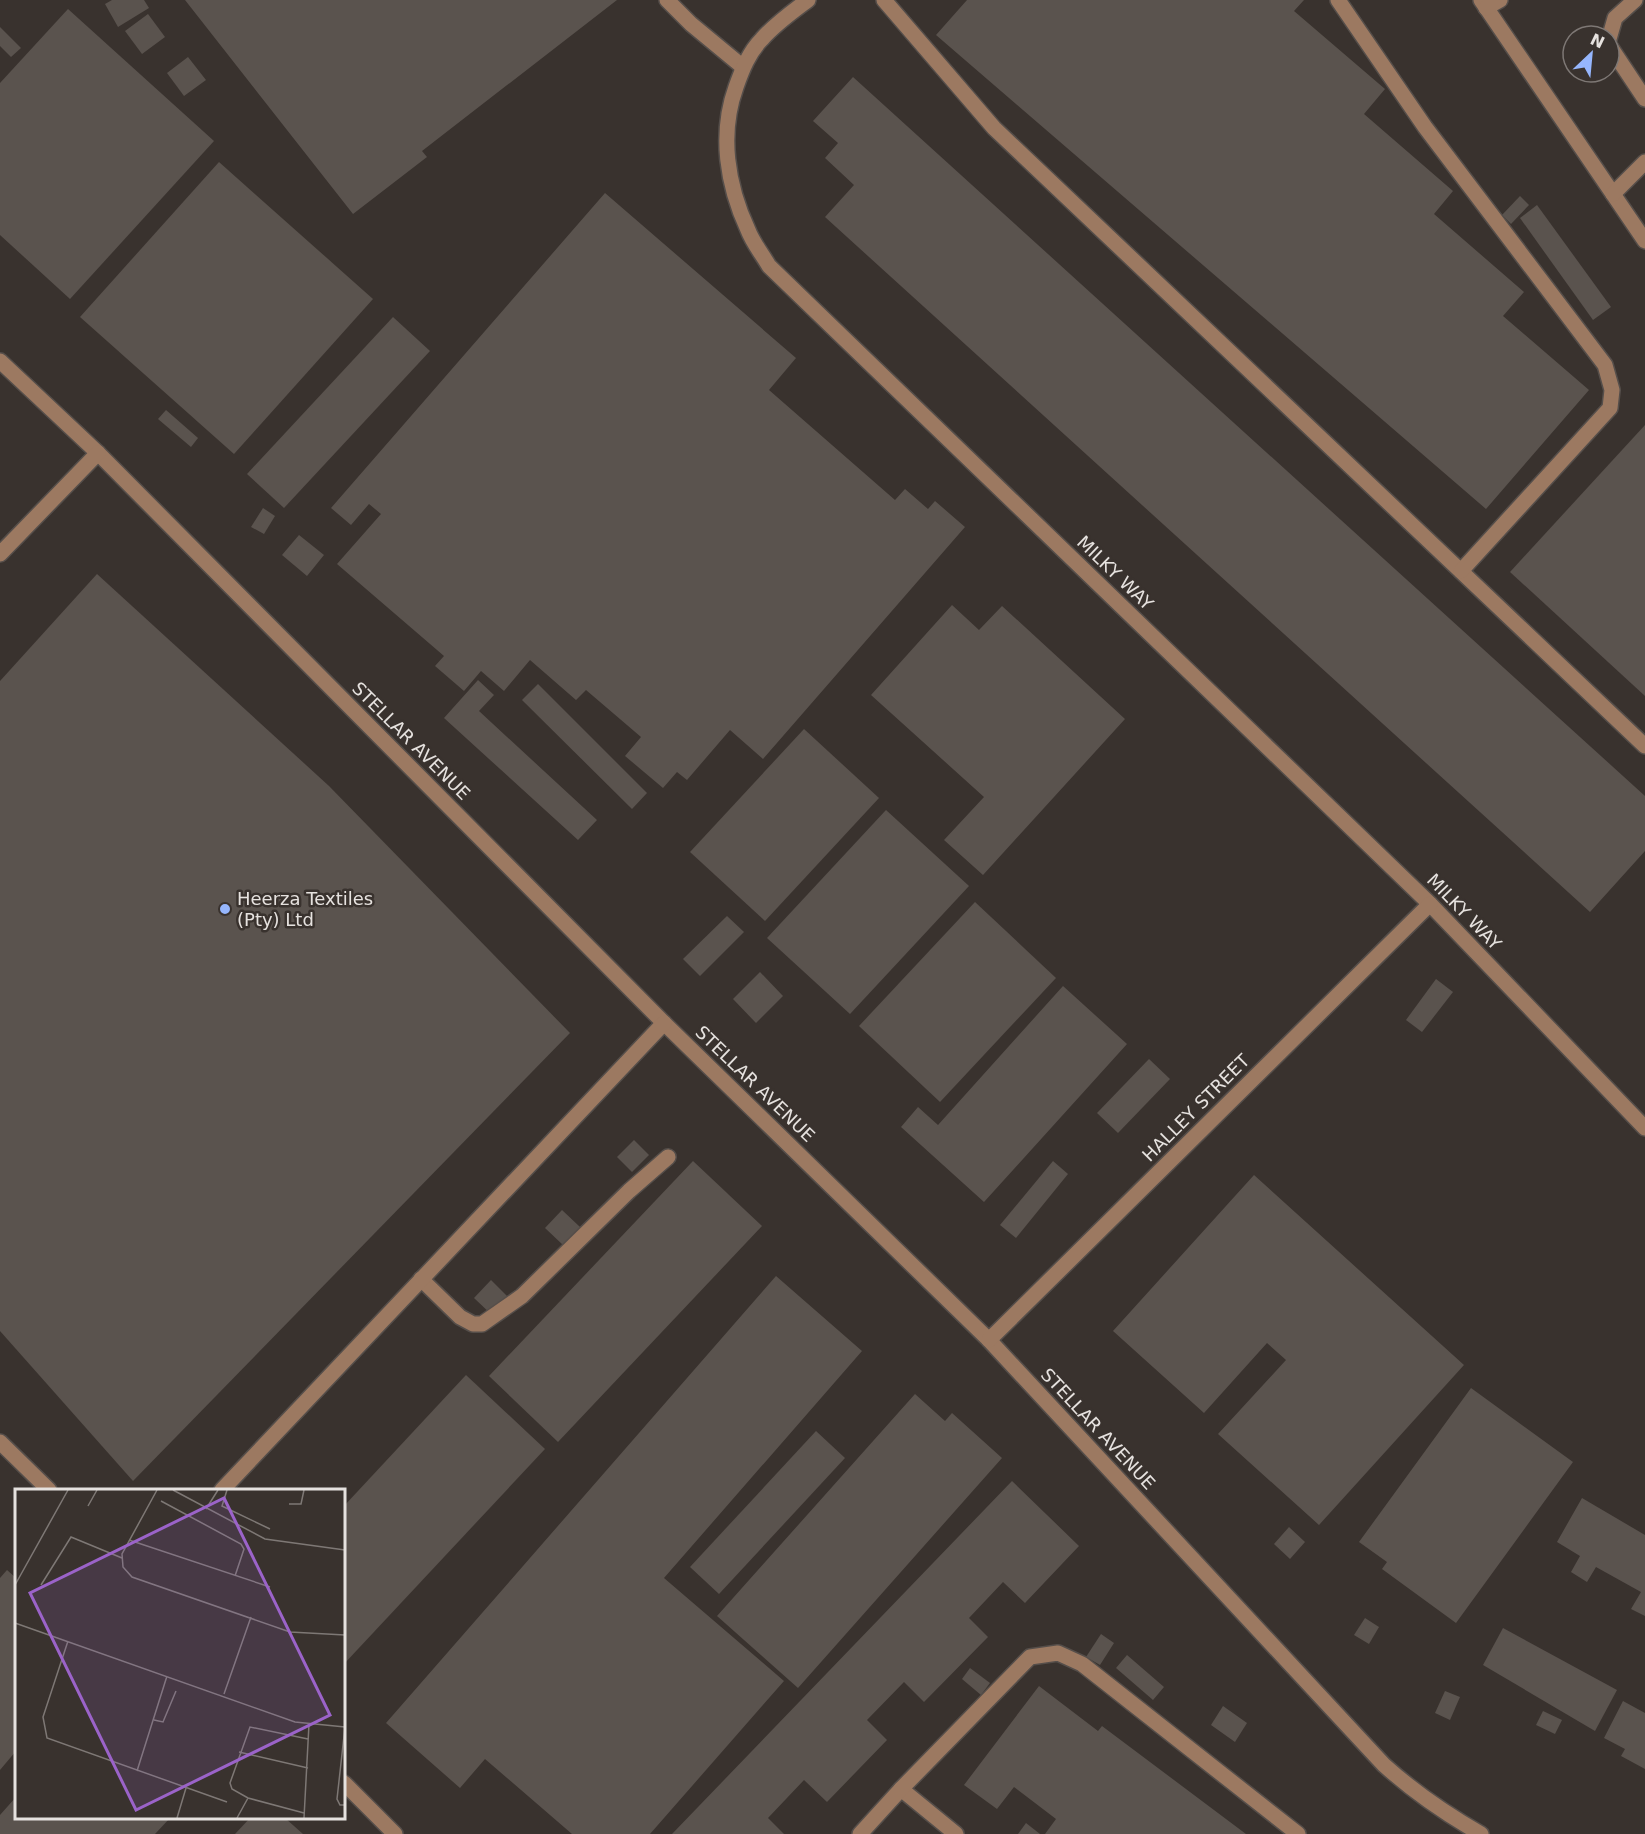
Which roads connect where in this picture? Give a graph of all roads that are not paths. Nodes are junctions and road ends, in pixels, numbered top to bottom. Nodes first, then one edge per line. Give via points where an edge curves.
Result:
1 (667, 0) edge
2 (808, 0) edge
3 (884, 0) edge
4 (1338, 0) edge
5 (1500, 0) edge
6 (1635, 0) edge
7 (1483, 4) edge
8 (1613, 24) edge
9 (1621, 63) edge
10 (743, 67) junction
11 (1645, 99) edge
12 (1645, 162) edge
13 (1612, 194) junction
14 (1645, 241) edge
15 (0, 361) edge
16 (98, 453) junction
17 (0, 554) edge
18 (1461, 571) junction
19 (1645, 746) edge
20 (1430, 904) junction
21 (664, 1023) junction
22 (1645, 1128) edge
23 (668, 1157) dead end
24 (421, 1280) junction
25 (989, 1340) junction
26 (0, 1442) edge
27 (47, 1489) edge
28 (224, 1489) edge
29 (345, 1784) edge
30 (901, 1788) junction
31 (1475, 1833) edge
32 (395, 1834) edge
33 (860, 1834) edge
34 (956, 1834) edge
35 (1298, 1834) edge

1 - 10 street
2 - 10 street, MILKY WAY via 760,40
3 - 18 street via 994,128
4 - 18 street via 1425,127 1605,365 1612,390 1611,408
5 - 7 street
6 - 8 street
7 - 13 street
9 - 11 street
10 - 20 street, MILKY WAY via 726,130 727,164 748,231 769,266
12 - 13 street
13 - 14 street
15 - 16 street, STELLAR AVENUE
16 - 17 street
16 - 21 street, STELLAR AVENUE
18 - 19 street
20 - 22 street, MILKY WAY
20 - 25 street, HALLEY STREET
21 - 24 street
21 - 25 street, STELLAR AVENUE
23 - 24 street via 522,1296 483,1324 460,1317
24 - 28 street
25 - 31 street, STELLAR AVENUE via 1384,1765 1408,1787
26 - 27 street
29 - 32 street
30 - 33 street
30 - 34 street
30 - 35 street via 1030,1657 1058,1653 1082,1664

